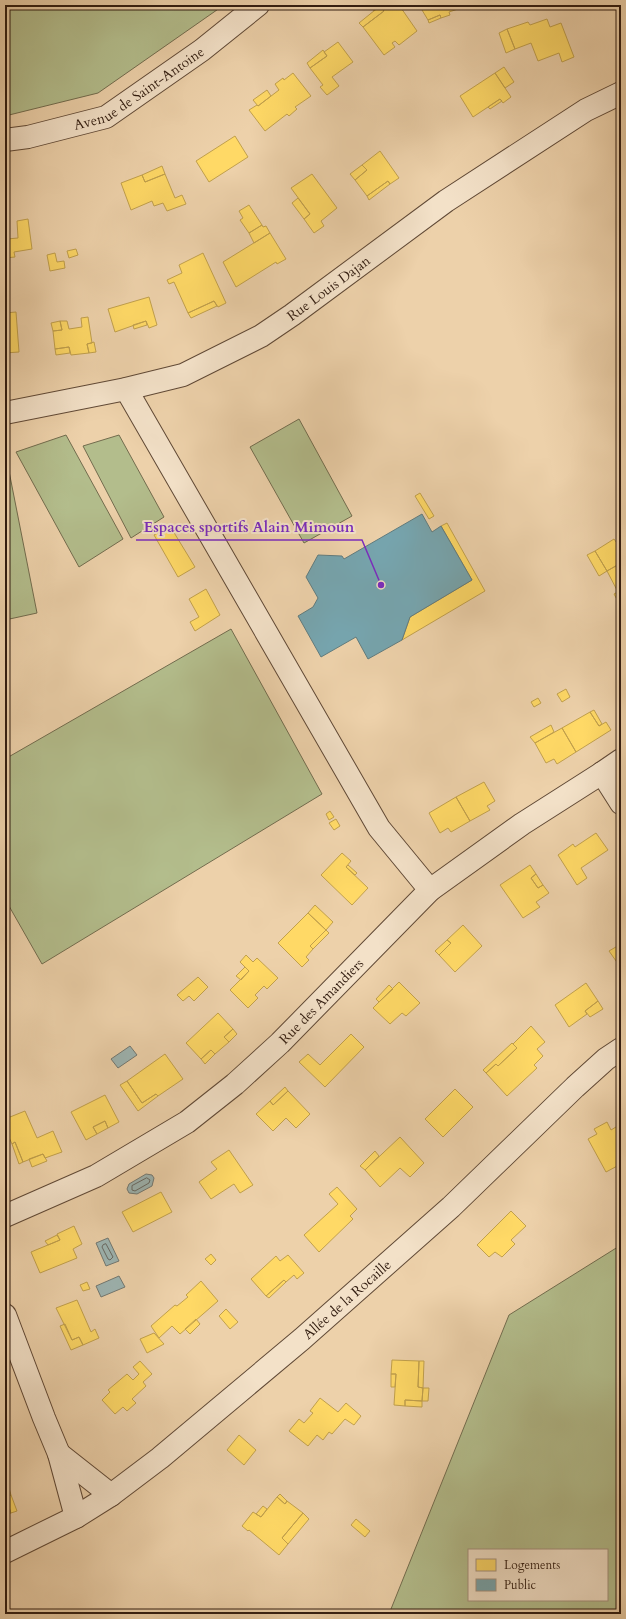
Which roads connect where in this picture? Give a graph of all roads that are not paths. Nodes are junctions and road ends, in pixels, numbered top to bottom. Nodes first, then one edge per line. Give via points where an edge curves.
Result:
1 (258, 5) edge
2 (621, 93) edge
3 (5, 140) edge
4 (126, 389) junction
5 (5, 413) edge
6 (621, 760) edge
7 (602, 773) junction
8 (621, 803) edge
9 (430, 890) junction
10 (621, 1049) edge
11 (5, 1216) edge
12 (5, 1315) edge
13 (59, 1454) junction
14 (111, 1495) junction
15 (76, 1517) junction
16 (5, 1552) edge

1 - 3 street, Avenue de Saint-Antoine via 202,50 106,117 28,137
2 - 4 street, Rue Louis Dajan via 586,110 446,201 261,336 183,375
4 - 5 street, Rue Louis Dajan
4 - 9 street via 379,828
6 - 7 street, Rue des Amandiers
7 - 8 street
7 - 9 street, Rue des Amandiers via 522,824
9 - 11 street, Rue des Amandiers via 280,1043 236,1084 187,1122 96,1176
10 - 14 street, Allée de la Rocaille via 575,1087 451,1207 302,1339 160,1458
12 - 13 street
13 - 14 street
13 - 15 street
14 - 15 street, Allée de la Rocaille
15 - 16 street, Allée de la Rocaille

